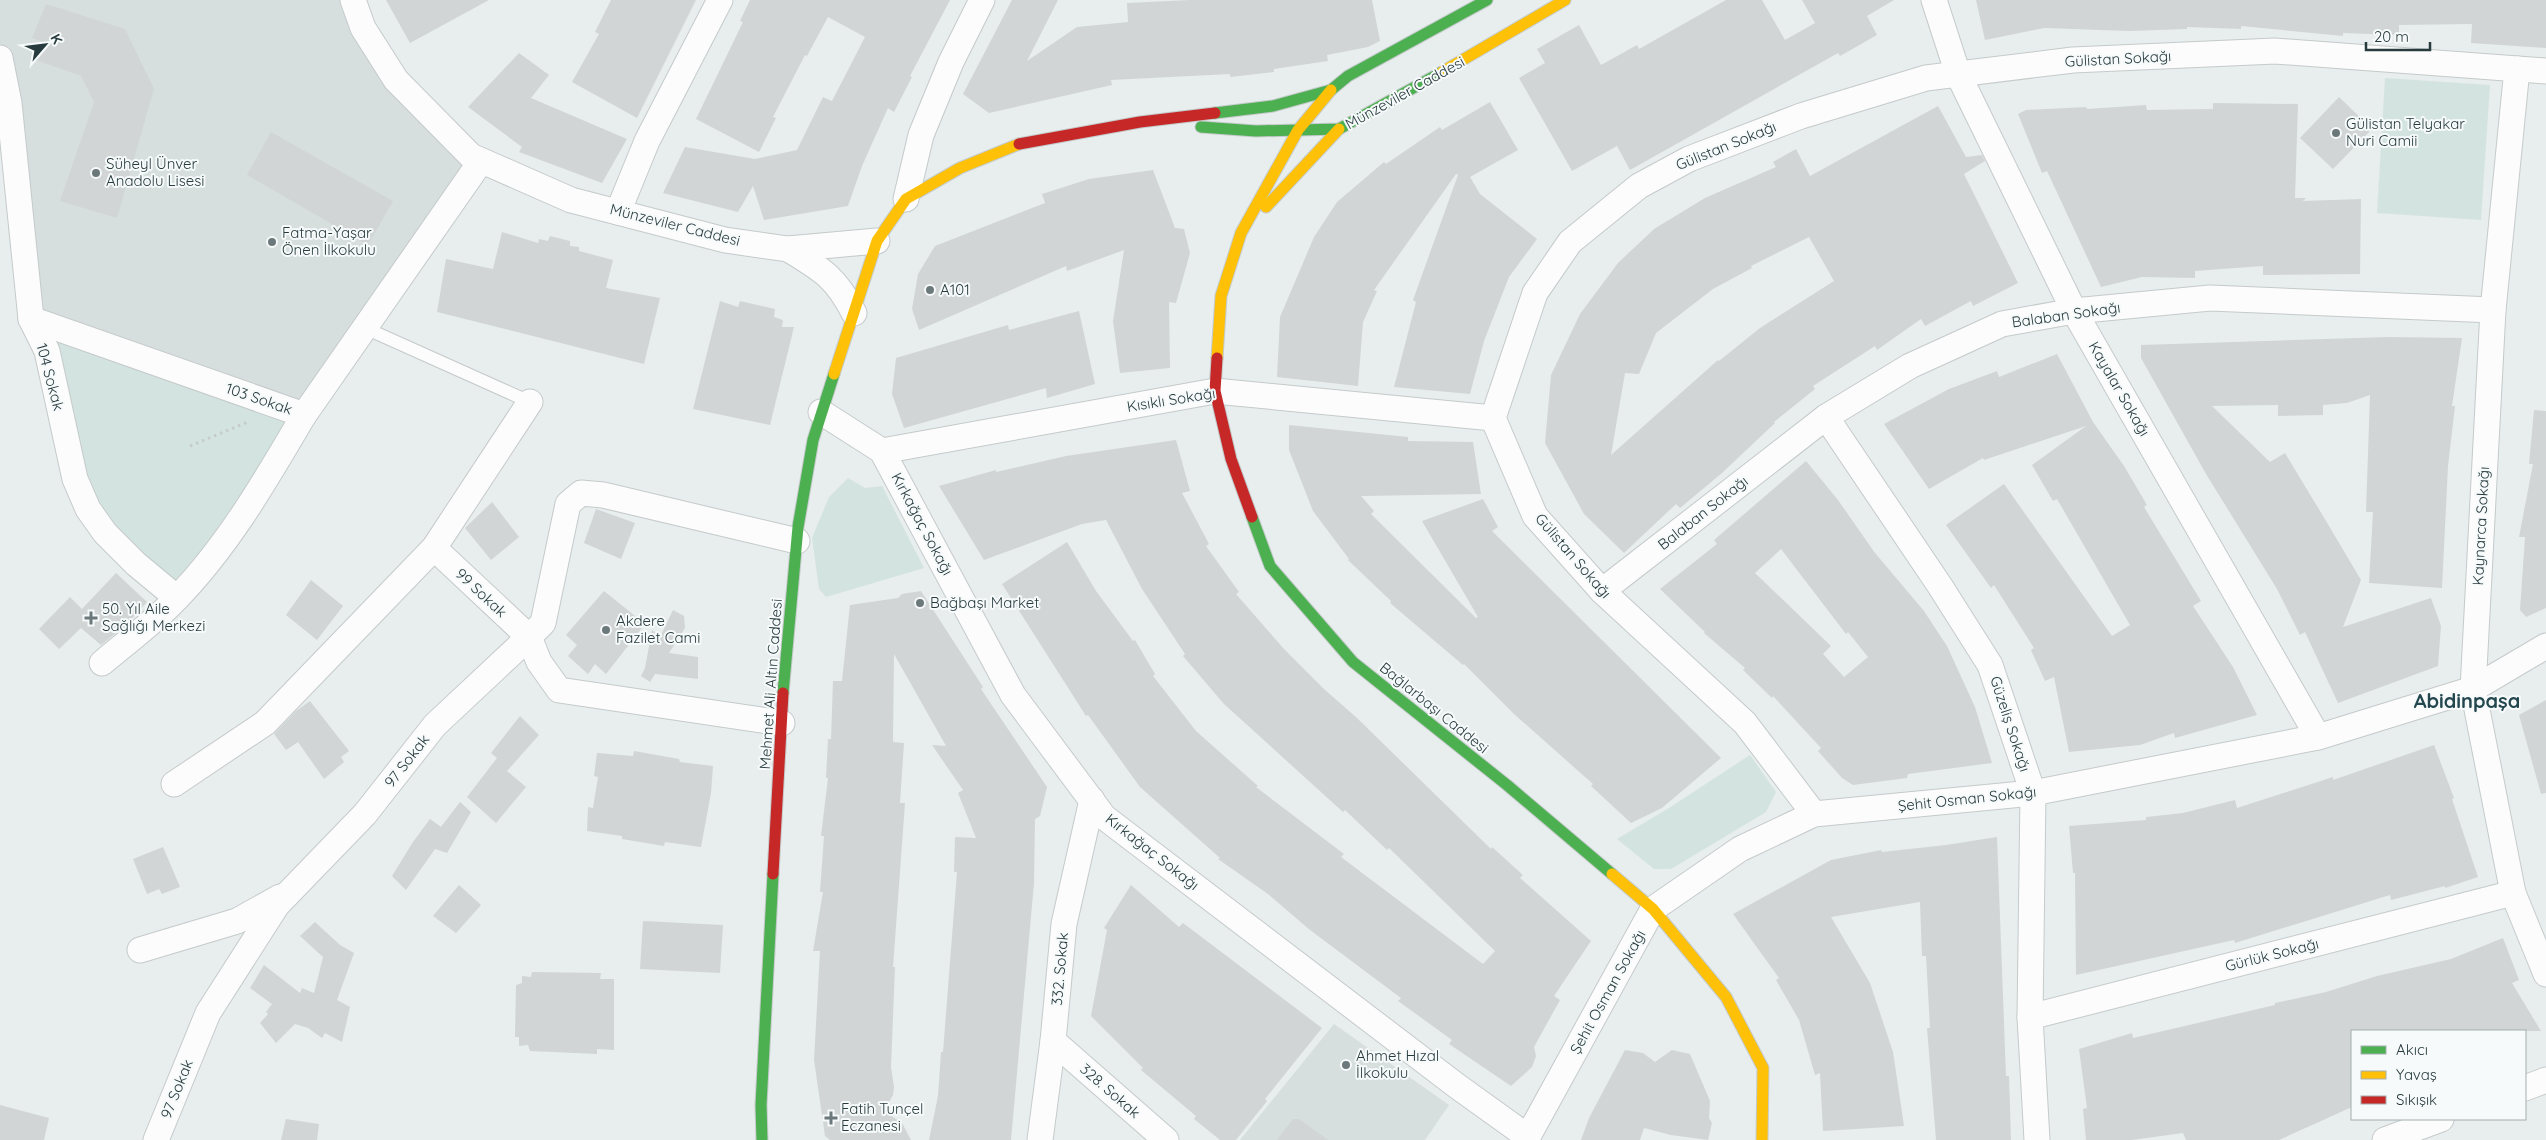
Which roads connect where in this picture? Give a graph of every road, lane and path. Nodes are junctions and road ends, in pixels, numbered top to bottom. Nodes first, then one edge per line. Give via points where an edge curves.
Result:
1 (352, 0) edge
2 (720, 0) edge
3 (982, 0) edge
4 (1488, 0) edge
5 (1565, 0) edge
6 (1934, 0) edge
7 (0, 58) edge
8 (2517, 69) junction
9 (2546, 71) edge
10 (1958, 74) junction
11 (1331, 90) junction
12 (1140, 122) junction
13 (1298, 130) junction
14 (1339, 130) junction
15 (1256, 131) junction
16 (481, 161) junction
17 (1270, 177) junction
18 (906, 199) junction
19 (618, 212) junction
20 (1242, 233) junction
21 (877, 241) junction
22 (788, 248) junction
23 (2074, 310) junction
24 (2493, 310) junction
25 (854, 313) junction
26 (31, 319) junction
27 (365, 328) junction
28 (1215, 391) junction
29 (530, 402) joint
30 (293, 411) junction
31 (821, 412) junction
32 (1826, 417) junction
33 (1493, 418) junction
34 (190, 446) dead end
35 (882, 451) junction
36 (797, 541) junction
37 (434, 548) junction
38 (1602, 591) junction
39 (177, 598) junction
40 (529, 637) junction
41 (2546, 646) edge
42 (102, 663) dead end
43 (2473, 689) junction
44 (782, 724) junction
45 (2318, 737) junction
46 (174, 784) dead end
47 (2032, 793) junction
48 (1092, 800) junction
49 (1814, 814) junction
50 (289, 892) junction
51 (2513, 893) junction
52 (1653, 909) junction
53 (140, 950) dead end
54 (2546, 974) edge
55 (2030, 1017) junction
56 (1053, 1041) junction
57 (2546, 1080) edge
58 (2526, 1088) edge
59 (2439, 1120) edge
60 (1527, 1138) edge
61 (156, 1140) edge
62 (762, 1140) edge
63 (1040, 1140) edge
64 (1166, 1140) edge
65 (1762, 1140) edge
66 (2037, 1140) edge
67 (2385, 1140) edge

1 - 16 street, Münzeviler Caddesi via 363,28 396,80 471,156
2 - 19 street via 648,141
3 - 18 street via 921,135
4 - 11 street, Münzeviler Caddesi via 1348,76
5 - 14 street, Münzeviler Caddesi
6 - 10 street, Kayalar Sokağı
7 - 26 street, 104 Sokak via 9,103
8 - 9 street, Gülistan Sokağı
8 - 10 street, Gülistan Sokağı via 2276,52 2073,60
8 - 24 street, Kaynarca Sokağı
10 - 23 street, Kayalar Sokağı
10 - 33 street, Gülistan Sokağı via 1926,78 1800,116 1689,158 1639,186 1570,242 1535,293
11 - 12 street, Münzeviler Caddesi via 1273,106
11 - 13 street, Bağlarbaşı Caddesi
11 - 14 street
12 - 15 street, Münzeviler Caddesi
12 - 18 street, Münzeviler Caddesi via 1015,145 960,168
13 - 14 street, Münzeviler Caddesi
13 - 15 street, Münzeviler Caddesi
13 - 17 street, Bağlarbaşı Caddesi
14 - 20 street, Bağlarbaşı Caddesi
15 - 17 street, Bağlarbaşı Caddesi via 1269,151
16 - 19 street, Münzeviler Caddesi via 571,200
16 - 27 street
17 - 20 street, Bağlarbaşı Caddesi
18 - 21 street, Münzeviler Caddesi
19 - 22 street, Münzeviler Caddesi via 725,240
20 - 28 street, Bağlarbaşı Caddesi via 1221,296
21 - 22 street, Münzeviler Caddesi
21 - 25 street, Mehmet Ali Altın Caddesi
22 - 25 street via 825,271 843,290
23 - 24 street, Balaban Sokağı via 2210,298
23 - 32 street, Balaban Sokağı via 2002,324 1910,366
23 - 45 street, Kayalar Sokağı
24 - 43 street, Kaynarca Sokağı
25 - 31 street, Mehmet Ali Altın Caddesi
26 - 30 street, 103 Sokak
26 - 39 street, 104 Sokak via 47,351 75,480 88,509 105,533 140,568
27 - 29 lane
27 - 30 street
28 - 33 street, Kısıklı Sokağı
28 - 35 street, Kısıklı Sokağı
28 - 52 street, Bağlarbaşı Caddesi via 1231,459 1270,566 1353,662 1507,785
29 - 37 street
30 - 34 path
30 - 39 street, 103 Sokak via 262,487
31 - 35 street, Kırkağaç Sokağı
31 - 36 street, Mehmet Ali Altın Caddesi via 813,440
32 - 38 street, Balaban Sokağı
32 - 47 street, Güzeliş Sokağı via 1990,665
33 - 38 street, Gülistan Sokağı via 1535,516
35 - 48 street, Kırkağaç Sokağı via 1013,695
36 - 40 street, 97 Sokak via 581,492 568,504 542,623
36 - 44 street, Mehmet Ali Altın Caddesi
37 - 40 street, 99 Sokak
37 - 46 street via 265,723
38 - 49 street, Gülistan Sokağı via 1745,723
39 - 42 street, 103 Sokak
40 - 44 street via 539,662 559,690
40 - 50 street, 97 Sokak via 435,725 365,814
41 - 43 street, Şehit Osman Sokağı
43 - 45 street, Şehit Osman Sokağı
43 - 51 street, Kaynarca Sokağı
44 - 62 street, Mehmet Ali Altın Caddesi
45 - 47 street, Şehit Osman Sokağı
47 - 49 street, Şehit Osman Sokağı
47 - 55 street, Güzeliş Sokağı
48 - 56 street, 332. Sokak via 1064,924
48 - 60 street, Kırkağaç Sokağı via 1104,817
49 - 52 street, Şehit Osman Sokağı via 1740,849
50 - 53 street via 237,921
50 - 61 street, 97 Sokak via 276,905 208,1013
51 - 54 street, Kaynarca Sokağı
51 - 55 street, Gürlük Sokağı
52 - 60 street, Şehit Osman Sokağı
52 - 65 street, Bağlarbaşı Caddesi via 1726,997 1763,1068
55 - 66 street, Güzeliş Sokağı
56 - 63 street, 332. Sokak
56 - 64 street, 328. Sokak
57 - 58 street
59 - 67 street

